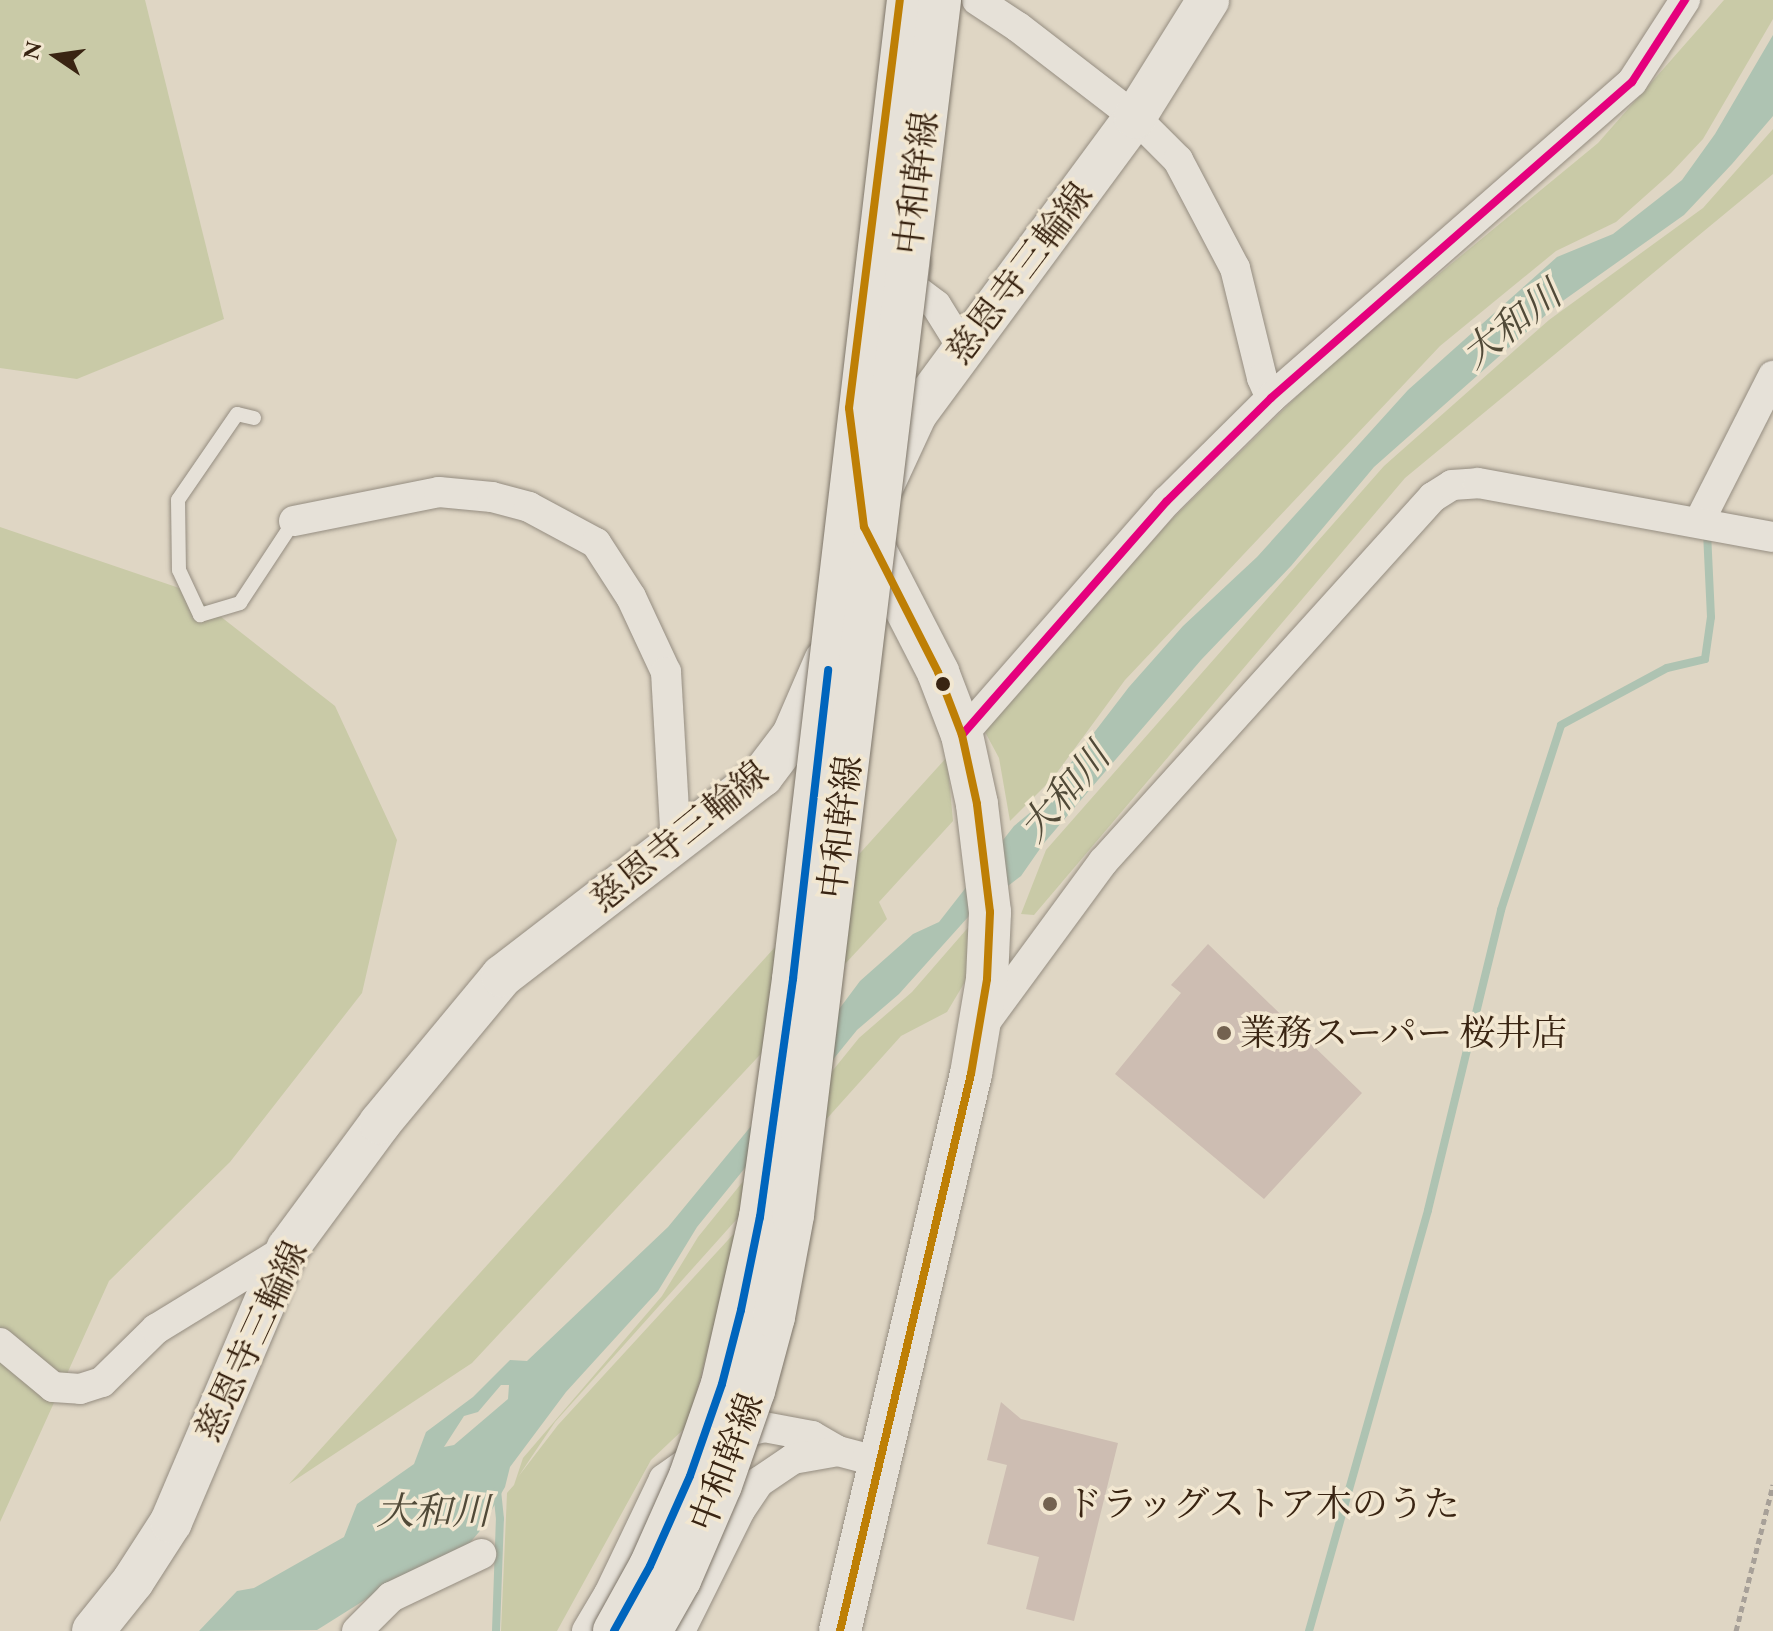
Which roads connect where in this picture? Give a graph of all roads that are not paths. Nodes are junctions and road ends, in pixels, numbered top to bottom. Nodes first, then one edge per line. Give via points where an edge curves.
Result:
1 (900, 0) edge
2 (908, 0) edge
3 (940, 0) edge
4 (949, 0) edge
5 (977, 0) edge
6 (1208, 0) edge
7 (1685, 0) edge
8 (1135, 117) junction
9 (962, 347) junction
10 (1773, 376) edge
11 (1271, 398) junction
12 (254, 418) dead end
13 (294, 521) joint
14 (1710, 524) junction
15 (864, 527) junction
16 (1773, 537) edge
17 (962, 735) junction
18 (676, 844) junction
19 (978, 1033) junction
20 (288, 1248) junction
21 (0, 1343) edge
22 (838, 1451) junction
23 (880, 1462) junction
24 (481, 1554) dead end
25 (93, 1631) edge
26 (357, 1631) edge
27 (587, 1631) edge
28 (614, 1631) edge
29 (651, 1631) edge
30 (680, 1631) edge
31 (840, 1631) edge

1 - 15 street via 849,408
2 - 28 main road, 中和幹線, bridge via 793,979 760,1217 722,1384 690,1476
3 - 29 main road, 中和幹線, bridge via 793,1215 754,1391 721,1485 680,1580
4 - 9 street via 912,287 936,305
5 - 8 street
6 - 8 main road, 慈恩寺三輪線
7 - 11 street via 1632,82
8 - 9 main road, 慈恩寺三輪線
8 - 11 street via 1178,160 1235,268
9 - 15 main road, 慈恩寺三輪線 via 916,414
10 - 14 street
11 - 17 street via 1167,501
12 - 13 lane via 237,414 178,500 179,570 200,615 240,603
13 - 18 street via 439,492 529,507 596,543 631,597 666,672
14 - 16 street
14 - 19 street via 1478,483 1452,485 1433,497 1103,862
15 - 17 main road via 938,672
15 - 18 main road, 慈恩寺三輪線 via 847,600 793,735 762,776
17 - 19 main road via 977,804 990,912
18 - 20 main road, 慈恩寺三輪線 via 502,976 380,1123
19 - 23 main road
20 - 21 street via 156,1329 102,1382 80,1389 53,1387
20 - 25 main road, 慈恩寺三輪線 via 171,1522
22 - 23 street
22 - 27 street via 812,1436 764,1427 724,1437 664,1479
22 - 30 street via 793,1459 759,1482
23 - 31 main road
24 - 26 street via 391,1597

